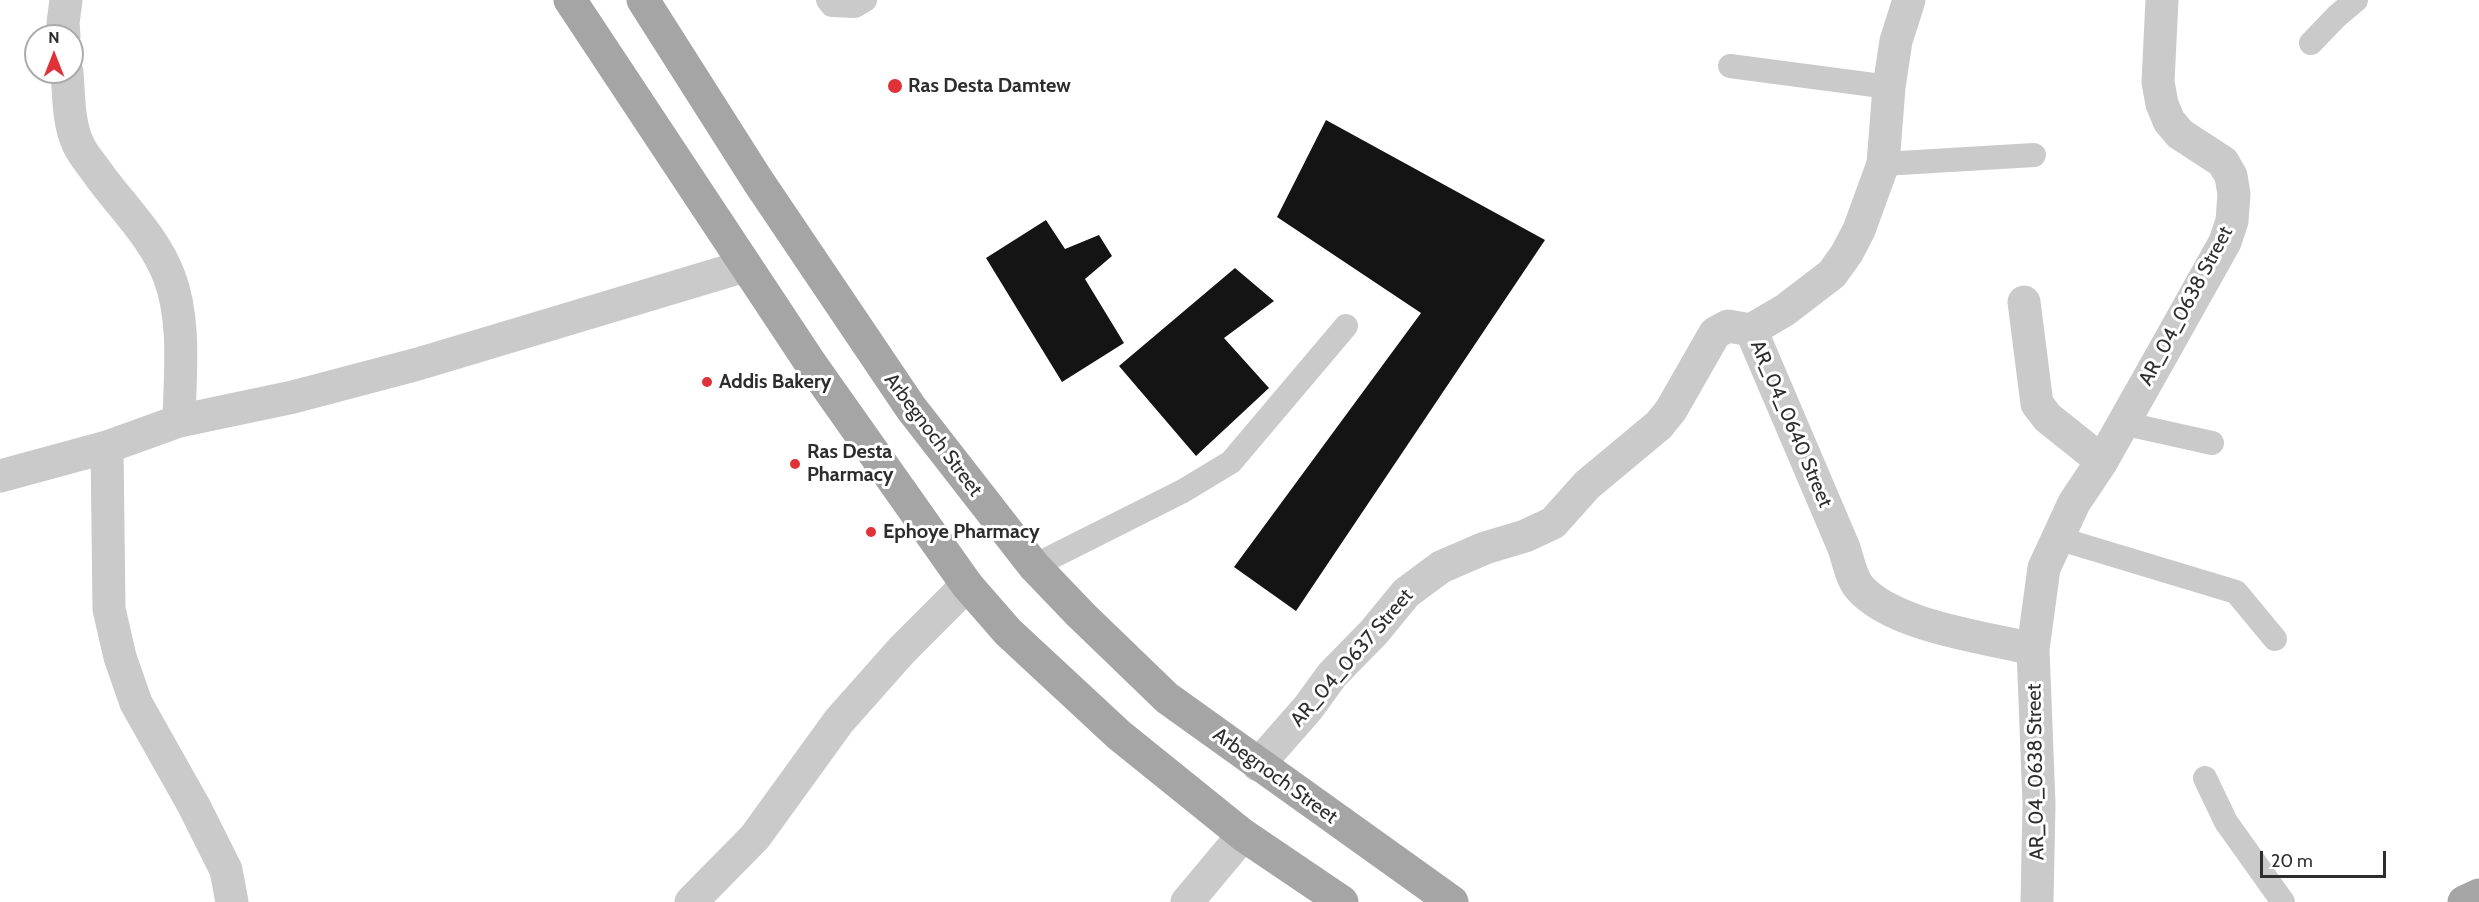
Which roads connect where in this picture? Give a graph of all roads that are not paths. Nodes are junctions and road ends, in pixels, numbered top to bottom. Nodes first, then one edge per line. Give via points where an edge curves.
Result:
1 (66, 0) edge
2 (570, 0) edge
3 (643, 0) edge
4 (828, 0) edge
5 (865, 0) edge
6 (1909, 0) edge
7 (2162, 0) edge
8 (2356, 0) edge
9 (63, 24) edge
10 (2311, 43) dead end
11 (1730, 66) dead end
12 (68, 84) edge
13 (1889, 87) junction
14 (2034, 155) dead end
15 (1882, 164) junction
16 (745, 266) junction
17 (2024, 302) dead end
18 (1346, 326) dead end
19 (1750, 330) junction
20 (179, 421) junction
21 (2122, 423) junction
22 (2212, 443) dead end
23 (107, 447) junction
24 (2102, 461) junction
25 (0, 476) edge
26 (2057, 538) junction
27 (1034, 566) junction
28 (967, 585) junction
29 (2275, 639) dead end
30 (2033, 649) junction
31 (1258, 765) junction
32 (2205, 778) dead end
33 (1243, 835) junction
34 (2479, 895) edge
35 (232, 902) edge
36 (691, 902) edge
37 (1187, 902) edge
38 (1342, 902) edge
39 (1452, 902) edge
40 (2037, 902) edge
41 (2283, 902) edge
42 (2464, 902) edge

1 - 9 street
2 - 16 main road
3 - 27 main road, Arbegnoch Street via 758,181 898,389
4 - 5 lane via 832,5 855,6
6 - 13 street, AR_04_0640 Street via 1896,41
7 - 21 street, AR_04_0638 Street via 2158,82 2163,104 2169,121 2180,134 2223,162 2231,176 2234,194 2232,221 2225,242
8 - 10 lane
11 - 13 lane
12 - 20 street via 70,115 78,144 154,244 170,277 178,311
13 - 15 street, AR_04_0640 Street
14 - 15 lane
15 - 19 street, AR_04_0640 Street via 1859,230 1832,274 1785,310
16 - 20 street via 418,364 293,397
16 - 28 main road
17 - 24 street via 2037,404 2048,418
18 - 27 lane via 1231,462 1183,491
19 - 30 street, AR_04_0640 Street via 1857,585 1894,612 1934,626
19 - 31 street, AR_04_0637 Street via 1728,326 1714,333 1659,425 1587,485 1553,523 1441,567 1406,593
20 - 23 street
21 - 22 lane
21 - 24 street, AR_04_0638 Street
23 - 25 street
23 - 35 street via 110,609 120,657 136,703 226,870
24 - 26 street, AR_04_0638 Street
26 - 29 lane via 2236,592
26 - 30 street, AR_04_0638 Street via 2044,568
27 - 31 main road, Arbegnoch Street via 1167,698
28 - 33 main road via 1061,683
28 - 36 street via 839,721 755,837
30 - 40 street, AR_04_0638 Street via 2039,804
31 - 39 main road, Arbegnoch Street
32 - 41 lane via 2226,822
33 - 37 street
33 - 38 main road
34 - 42 main road

